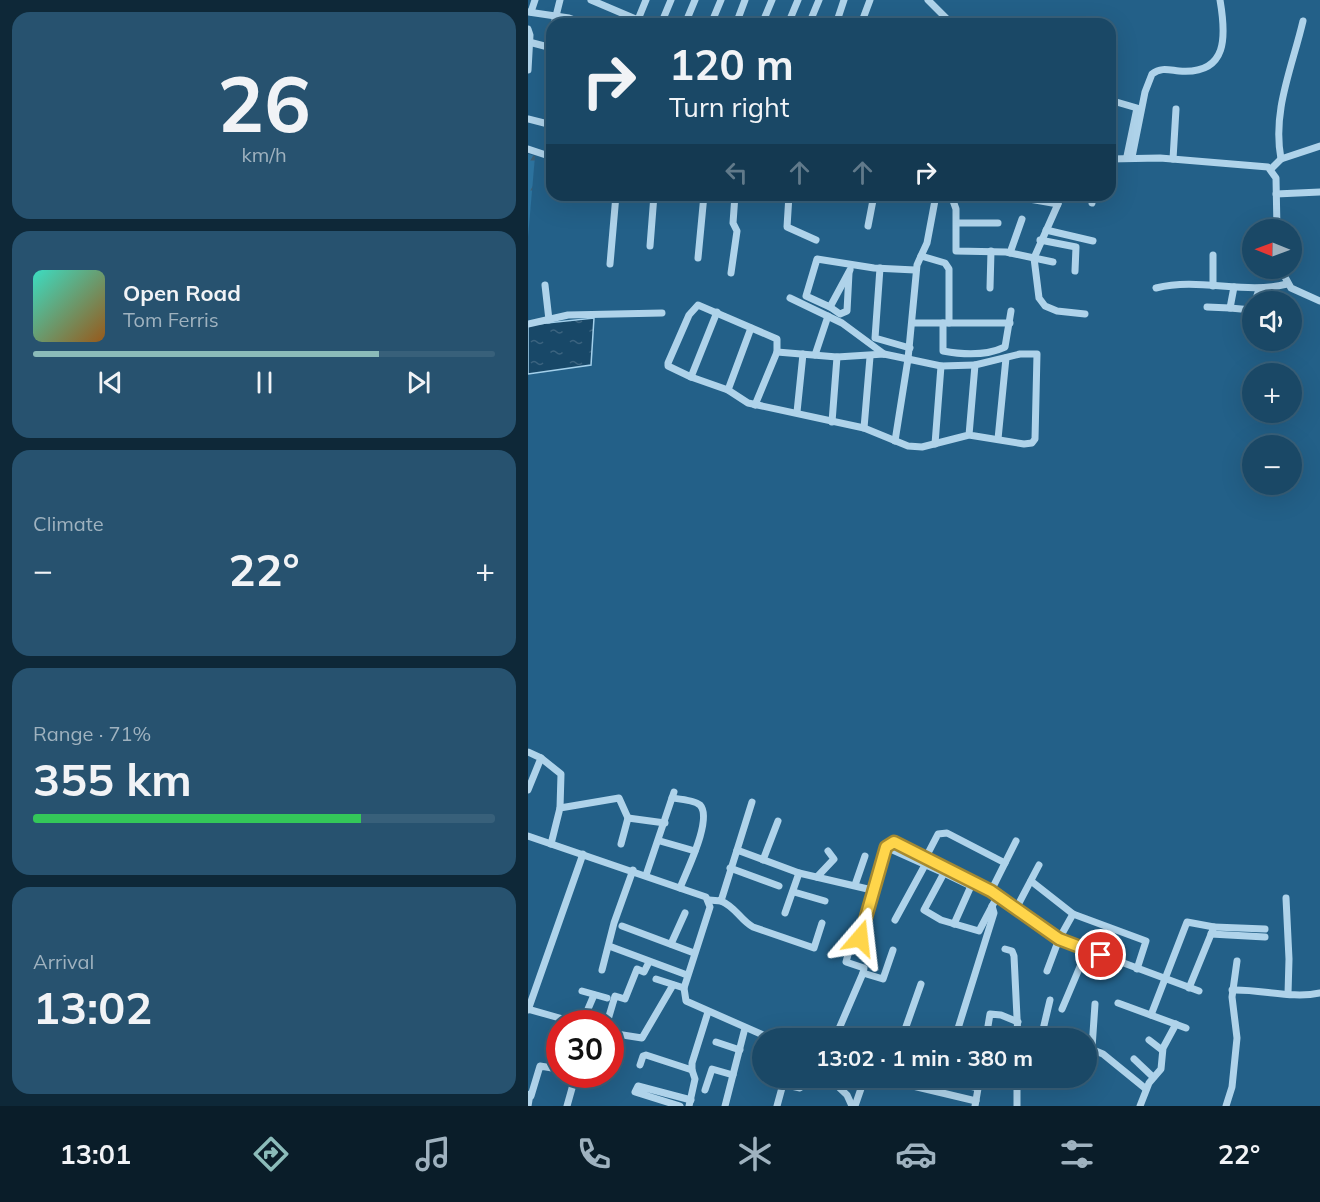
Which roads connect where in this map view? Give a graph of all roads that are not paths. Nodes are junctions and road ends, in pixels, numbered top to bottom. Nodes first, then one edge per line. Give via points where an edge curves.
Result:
1 (535, 0) edge
2 (561, 0) edge
3 (591, 0) edge
4 (646, 0) edge
5 (670, 0) edge
6 (695, 0) edge
7 (721, 0) edge
8 (745, 0) edge
9 (772, 0) edge
10 (798, 0) edge
11 (819, 0) edge
12 (844, 0) edge
13 (870, 0) edge
14 (928, 0) edge
15 (1220, 0) edge
16 (529, 12) edge
17 (548, 18) edge
18 (556, 18) edge
19 (629, 18) edge
20 (639, 18) edge
21 (663, 18) edge
22 (688, 18) edge
23 (714, 18) edge
24 (738, 18) edge
25 (764, 18) edge
26 (790, 18) edge
27 (812, 18) edge
28 (838, 18) edge
29 (863, 18) edge
30 (944, 18) edge
31 (1303, 21) dead end
32 (528, 29) edge
33 (529, 42) edge
34 (546, 46) edge
35 (528, 70) edge
36 (1116, 102) edge
37 (1176, 109) dead end
38 (528, 119) edge
39 (546, 124) edge
40 (1320, 146) edge
41 (528, 149) edge
42 (546, 155) edge
43 (1130, 157) junction
44 (1116, 158) edge
45 (1173, 159) junction
46 (1281, 159) junction
47 (1271, 169) junction
48 (1320, 192) edge
49 (1276, 194) junction
50 (615, 201) edge
51 (654, 201) edge
52 (703, 201) edge
53 (735, 201) edge
54 (789, 201) edge
55 (873, 201) edge
56 (935, 201) edge
57 (954, 201) edge
58 (1041, 201) edge
59 (1059, 201) edge
60 (1092, 201) edge
61 (1058, 204) junction
62 (1092, 204) dead end
63 (1022, 219) dead end
64 (1277, 219) edge
65 (957, 223) junction
66 (998, 223) dead end
67 (868, 226) dead end
68 (1046, 230) junction
69 (816, 240) dead end
70 (1040, 240) junction
71 (1094, 241) dead end
72 (650, 246) dead end
73 (991, 251) junction
74 (1010, 253) junction
75 (1213, 255) dead end
76 (921, 256) junction
77 (698, 258) dead end
78 (1034, 258) junction
79 (1053, 262) dead end
80 (610, 264) dead end
81 (850, 267) junction
82 (880, 268) junction
83 (915, 270) junction
84 (1075, 271) dead end
85 (731, 273) dead end
86 (1285, 279) edge
87 (1287, 284) junction
88 (545, 285) dead end
89 (1213, 286) junction
90 (1234, 287) junction
91 (990, 288) dead end
92 (1156, 288) dead end
93 (1259, 289) joint
94 (790, 298) dead end
95 (1320, 301) edge
96 (830, 307) junction
97 (1207, 307) dead end
98 (1230, 308) junction
99 (1242, 309) edge
100 (1011, 311) dead end
101 (717, 312) junction
102 (662, 313) dead end
103 (1084, 314) dead end
104 (828, 316) junction
105 (549, 320) junction
106 (912, 323) junction
107 (946, 323) junction
108 (1010, 323) junction
109 (528, 324) edge
110 (751, 328) junction
111 (910, 348) junction
112 (777, 352) junction
113 (803, 354) junction
114 (884, 354) junction
115 (815, 355) junction
116 (837, 357) junction
117 (870, 357) junction
118 (908, 358) junction
119 (1006, 358) junction
120 (975, 364) junction
121 (941, 366) junction
122 (691, 377) junction
123 (728, 390) junction
124 (755, 405) junction
125 (797, 412) junction
126 (832, 422) junction
127 (864, 428) junction
128 (969, 435) junction
129 (998, 439) junction
130 (895, 441) junction
131 (935, 444) junction
132 (528, 752) edge
133 (541, 758) junction
134 (528, 790) edge
135 (752, 802) dead end
136 (560, 808) junction
137 (628, 818) junction
138 (778, 821) dead end
139 (664, 823) junction
140 (528, 836) edge
141 (660, 841) junction
142 (1016, 841) dead end
143 (551, 844) junction
144 (621, 844) dead end
145 (737, 850) junction
146 (695, 851) junction
147 (828, 851) dead end
148 (583, 854) junction
149 (865, 856) dead end
150 (763, 860) junction
151 (925, 861) junction
152 (1005, 864) junction
153 (1040, 865) dead end
154 (730, 868) junction
155 (633, 870) junction
156 (798, 873) junction
157 (944, 873) junction
158 (646, 875) junction
159 (817, 877) junction
160 (1031, 881) junction
161 (855, 885) junction
162 (779, 886) dead end
163 (680, 888) junction
164 (872, 890) junction
165 (794, 892) junction
166 (994, 893) junction
167 (1286, 898) dead end
168 (709, 900) junction
169 (825, 901) dead end
170 (721, 902) junction
171 (992, 906) junction
172 (1017, 907) junction
173 (685, 913) dead end
174 (785, 913) dead end
175 (1073, 914) junction
176 (895, 920) dead end
177 (822, 923) dead end
178 (954, 924) junction
179 (622, 926) dead end
180 (1212, 931) junction
181 (1265, 933) dead end
182 (1059, 939) junction
183 (671, 944) junction
184 (609, 946) junction
185 (1005, 949) dead end
186 (893, 950) dead end
187 (1087, 950) junction
188 (694, 953) junction
189 (1237, 961) dead end
190 (649, 962) junction
191 (1137, 969) junction
192 (602, 970) dead end
193 (1047, 970) dead end
194 (863, 973) junction
195 (687, 975) junction
196 (656, 979) dead end
197 (1163, 979) junction
198 (921, 984) dead end
199 (673, 985) junction
200 (684, 988) junction
201 (1189, 988) junction
202 (1232, 990) junction
203 (582, 991) dead end
204 (1199, 991) dead end
205 (1320, 993) edge
206 (1288, 994) junction
207 (594, 995) junction
208 (607, 998) dead end
209 (530, 1000) edge
210 (1050, 1000) dead end
211 (1118, 1003) dead end
212 (1095, 1004) dead end
213 (1062, 1009) dead end
214 (528, 1010) edge
215 (588, 1010) edge
216 (611, 1010) edge
217 (708, 1012) junction
218 (546, 1015) edge
219 (1152, 1016) junction
220 (1018, 1022) junction
221 (1176, 1024) junction
222 (746, 1028) junction
223 (839, 1028) edge
224 (906, 1028) edge
225 (958, 1028) edge
226 (988, 1028) edge
227 (1018, 1028) edge
228 (1043, 1028) edge
229 (1092, 1028) edge
230 (1186, 1028) dead end
231 (752, 1030) edge
232 (624, 1036) edge
233 (1149, 1040) dead end
234 (716, 1042) dead end
235 (740, 1050) junction
236 (1162, 1050) junction
237 (1097, 1053) edge
238 (1134, 1059) dead end
239 (640, 1065) dead end
240 (546, 1067) edge
241 (692, 1070) junction
242 (733, 1075) junction
243 (1153, 1077) junction
244 (573, 1088) edge
245 (782, 1088) edge
246 (840, 1088) edge
247 (861, 1088) edge
248 (917, 1088) edge
249 (978, 1088) edge
250 (1017, 1088) edge
251 (1146, 1089) junction
252 (705, 1090) dead end
253 (529, 1100) edge
254 (690, 1103) edge
255 (975, 1103) edge
256 (570, 1105) edge
257 (680, 1106) edge
258 (725, 1106) edge
259 (777, 1106) edge
260 (854, 1106) edge
261 (1017, 1106) edge
262 (1140, 1106) edge
263 (1226, 1106) edge

1 - 16 street
2 - 18 street
3 - 19 street
4 - 20 street
5 - 21 street
6 - 22 street
7 - 23 street
8 - 24 street
9 - 25 street
10 - 26 street
11 - 27 street
12 - 28 street
13 - 29 street
14 - 30 street
15 - 43 street via 1225,32 1220,53 1206,68 1162,69 1152,74
16 - 17 street
31 - 46 street via 1279,116
32 - 33 street
33 - 34 street
33 - 35 street
36 - 43 street via 1137,108
37 - 45 street
38 - 39 street
40 - 46 street
41 - 42 street
43 - 44 street
43 - 45 street
45 - 47 street via 1262,165
46 - 47 street
47 - 49 street via 1276,178
48 - 49 street
49 - 64 street
50 - 80 street
51 - 72 street
52 - 77 street
53 - 85 street via 737,231
54 - 69 street via 787,227
55 - 67 street
56 - 76 street
57 - 65 street
58 - 61 street
59 - 61 street
60 - 62 street
61 - 68 street
63 - 74 street
65 - 66 street
65 - 73 street via 956,251
68 - 70 street
68 - 71 street
70 - 78 street
70 - 84 street via 1076,247
73 - 74 street
73 - 91 street
74 - 78 street
75 - 89 street
76 - 83 street
76 - 107 street via 945,263 949,269
78 - 79 street
78 - 103 street via 1041,302 1064,313
81 - 82 street
81 - 96 street
81 - 96 street via 847,311 840,314
81 - 96 street via 817,259 806,296
82 - 83 street
82 - 111 street via 874,338
83 - 106 street
86 - 87 street
87 - 93 street
87 - 95 street
88 - 105 street
89 - 90 street
89 - 92 street
90 - 93 street
90 - 98 street
94 - 104 street
97 - 98 street
98 - 99 street
100 - 108 street
101 - 110 street
101 - 122 street
101 - 122 street via 695,306 668,363
102 - 105 street via 568,315
104 - 114 street
104 - 115 street
105 - 109 street
106 - 107 street
106 - 111 street
107 - 108 street
107 - 108 street via 943,351 962,354 1005,347
110 - 112 street via 777,339
110 - 123 street
111 - 118 street
112 - 113 street
112 - 124 street
113 - 115 street
113 - 125 street
114 - 117 street
114 - 118 street
115 - 116 street
116 - 117 street
116 - 126 street
117 - 127 street
118 - 121 street
118 - 130 street
119 - 120 street
119 - 129 street
119 - 129 street via 1034,353 1038,357 1035,439 1024,444
120 - 121 street
120 - 128 street
121 - 131 street
122 - 123 street
123 - 124 street
124 - 125 street
125 - 126 street
126 - 127 street
127 - 130 street
128 - 129 street
128 - 131 street
130 - 131 street via 915,447
132 - 133 street
133 - 134 street
133 - 136 street via 561,774
135 - 145 street
136 - 137 street via 619,798
136 - 143 street
137 - 139 street
137 - 144 street
138 - 150 street
139 - 141 street
139 - 146 street via 673,795 696,803 704,811 704,824
140 - 143 street
141 - 146 street
141 - 158 street
142 - 152 street
143 - 148 street
145 - 150 street
145 - 154 street
146 - 163 street
147 - 159 street via 834,859
148 - 155 street
148 - 209 street
149 - 161 street
150 - 156 street
151 - 152 street via 941,833
151 - 157 street
151 - 164 street via 886,847
151 - 166 street
151 - 176 street
152 - 166 street
153 - 160 street
154 - 162 street
154 - 170 street
155 - 158 street
155 - 184 street
156 - 159 street
156 - 165 street
157 - 178 street via 971,886
157 - 178 street via 924,910
158 - 163 street
159 - 161 street
160 - 172 street
160 - 175 street
161 - 164 street
163 - 168 street
164 - 194 street via 867,921 860,938 850,947 846,962 864,968
165 - 169 street
165 - 174 street
166 - 171 street
166 - 172 street
167 - 206 street
168 - 170 street
168 - 188 street
170 - 177 street via 737,910 753,927 814,948
171 - 178 street via 979,931
171 - 225 street via 994,913
172 - 182 street
173 - 183 street
175 - 182 street
175 - 191 street via 1146,941
179 - 183 street
180 - 181 street
180 - 197 street via 1185,923
180 - 201 street
182 - 187 street
182 - 193 street
183 - 188 street
184 - 190 street
184 - 192 street
185 - 220 street via 1014,956
186 - 194 street via 883,979
187 - 191 street
187 - 213 street
188 - 195 street
189 - 202 street
190 - 195 street
190 - 216 street via 644,972 637,969 625,999 615,996
191 - 197 street
194 - 223 street
195 - 200 street
196 - 199 street
197 - 201 street
197 - 219 street
198 - 224 street
199 - 200 street
199 - 232 street via 642,1038
200 - 217 street via 690,1005
201 - 204 street
202 - 206 street
202 - 263 street via 1237,1038
203 - 207 street
205 - 206 street
207 - 208 street
207 - 215 street
209 - 214 street
210 - 228 street
211 - 219 street
212 - 229 street
214 - 218 street
217 - 222 street
217 - 241 street
219 - 221 street
220 - 226 street via 990,1014
220 - 227 street
221 - 230 street
221 - 236 street
222 - 231 street
222 - 235 street
233 - 236 street
234 - 235 street
235 - 242 street
236 - 243 street via 1161,1069
237 - 251 street
238 - 243 street
239 - 241 street via 646,1055
240 - 253 street via 540,1066
241 - 254 street via 695,1079
242 - 252 street via 712,1068
242 - 258 street
243 - 251 street
244 - 256 street
245 - 259 street
246 - 260 street
247 - 260 street
248 - 255 street
249 - 255 street
250 - 261 street
251 - 262 street
254 - 257 street via 638,1086 635,1092

